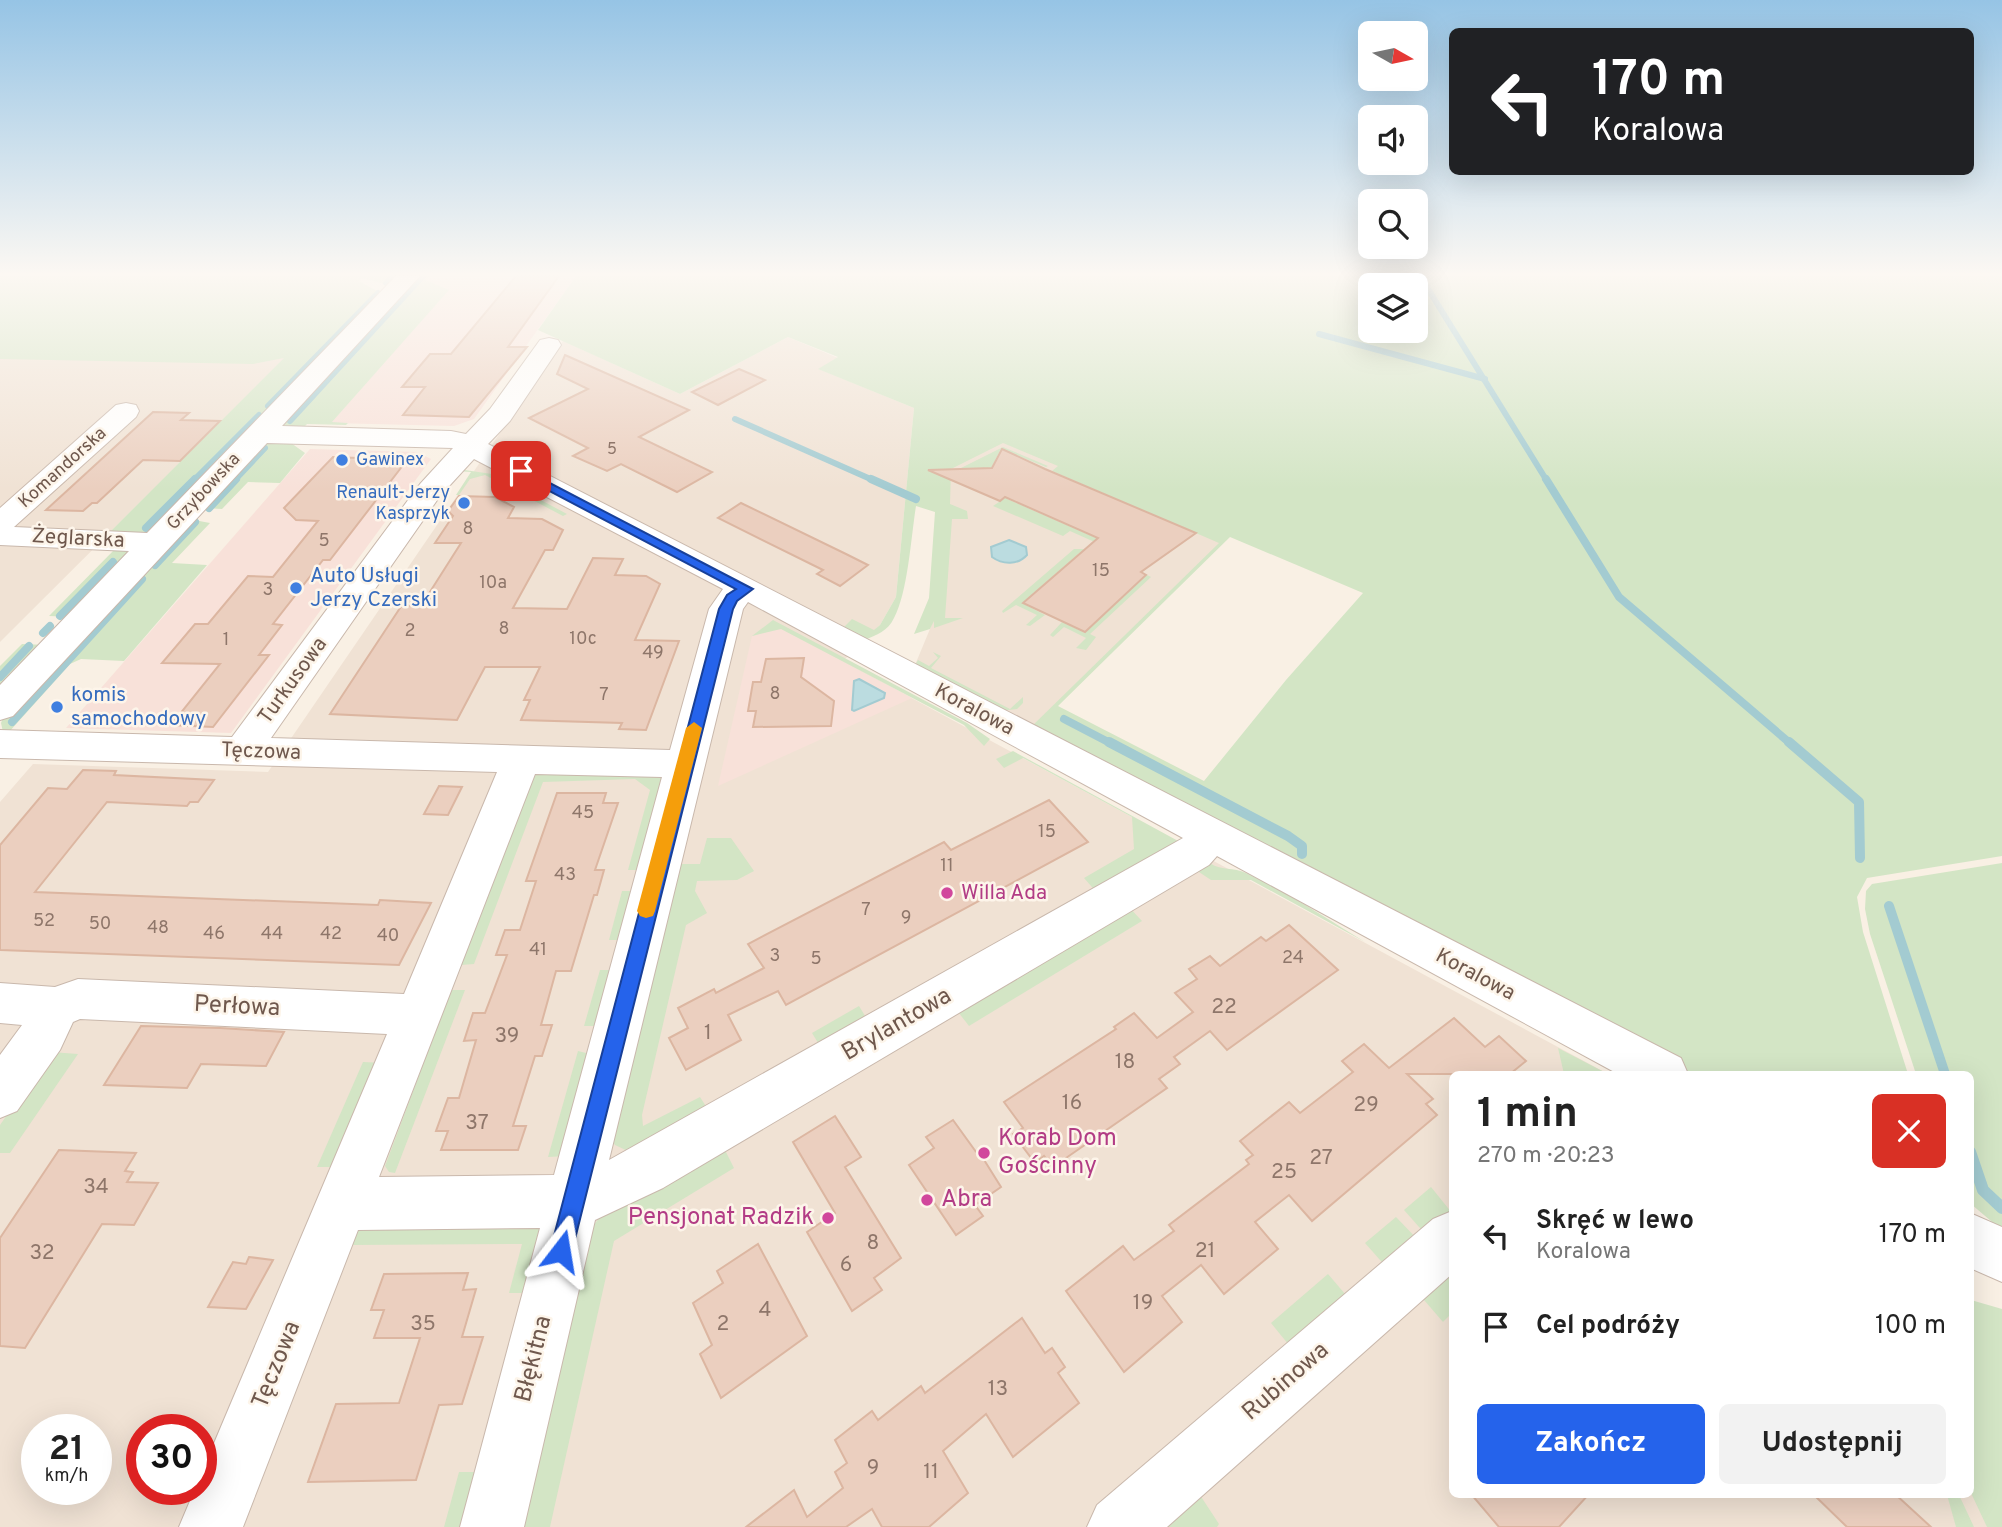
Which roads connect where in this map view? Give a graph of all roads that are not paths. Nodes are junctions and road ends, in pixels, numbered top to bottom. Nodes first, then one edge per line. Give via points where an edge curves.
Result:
1 (341, 347) edge
2 (547, 347) edge
3 (126, 411) dead end
4 (259, 434) junction
5 (471, 446) junction
6 (0, 524) edge
7 (0, 536) edge
8 (156, 543) junction
9 (746, 589) junction
10 (0, 708) edge
11 (0, 744) edge
12 (242, 751) junction
13 (522, 759) junction
14 (684, 764) junction
15 (1212, 835) junction
16 (0, 1003) edge
17 (56, 1008) junction
18 (420, 1015) junction
19 (1649, 1071) edge
20 (0, 1095) edge
21 (573, 1200) junction
22 (343, 1203) junction
23 (1449, 1241) edge
24 (1974, 1242) edge
25 (2002, 1255) edge
26 (211, 1527) edge
27 (492, 1527) edge
28 (1119, 1527) edge

1 - 4 street, Grzybowska
2 - 5 street, Turkusowa via 500,415
3 - 6 street, Komandorska
4 - 5 street, Koralowa via 451,439
4 - 8 street, Grzybowska
5 - 9 street, Koralowa
5 - 12 street, Turkusowa via 430,490
7 - 8 street, Żeglarska
8 - 10 street, Grzybowska
9 - 14 street, Błękitna via 732,598 726,609
9 - 15 street, Koralowa
11 - 12 street, Tęczowa
12 - 13 street, Tęczowa
13 - 14 street, Tęczowa
13 - 18 street, Tęczowa
14 - 21 street, Błękitna
15 - 19 street, Koralowa
15 - 21 street, Brylantowa via 1194,853 645,1170
16 - 17 street, Perłowa
17 - 18 street, Perłowa via 78,999
17 - 20 street via 43,1035
18 - 22 street, Tęczowa
21 - 22 street
21 - 27 street, Błękitna
22 - 26 street, Tęczowa
23 - 28 street, Rubinowa
24 - 25 street

